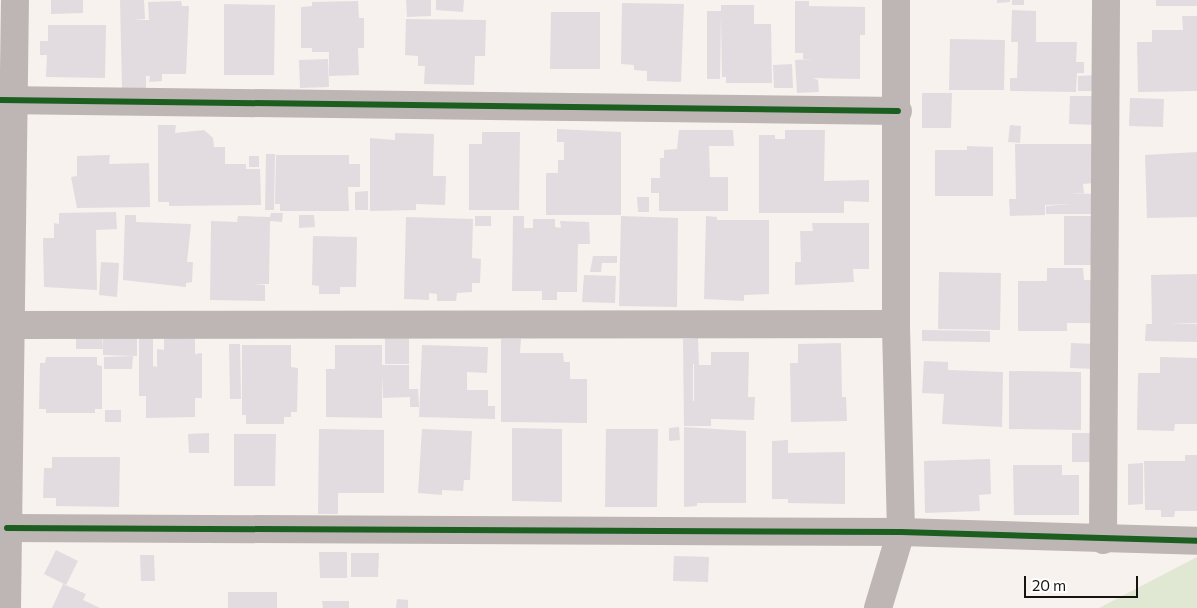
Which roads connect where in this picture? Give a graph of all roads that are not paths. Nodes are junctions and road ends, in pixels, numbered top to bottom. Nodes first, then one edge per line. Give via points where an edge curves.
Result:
1 (15, 0) edge
2 (896, 0) edge
3 (1106, 0) edge
4 (7, 100) edge
5 (898, 111) junction
6 (896, 324) junction
7 (5, 325) edge
8 (8, 528) junction
9 (901, 532) junction
10 (1103, 540) junction
11 (1197, 541) edge
12 (7, 608) edge
13 (878, 608) edge

1 - 4 street
2 - 5 street
3 - 10 street
4 - 5 street
4 - 7 street
5 - 6 street
6 - 7 street
6 - 9 street
7 - 8 street
8 - 9 street
8 - 12 street
9 - 10 street
9 - 13 street
10 - 11 street

